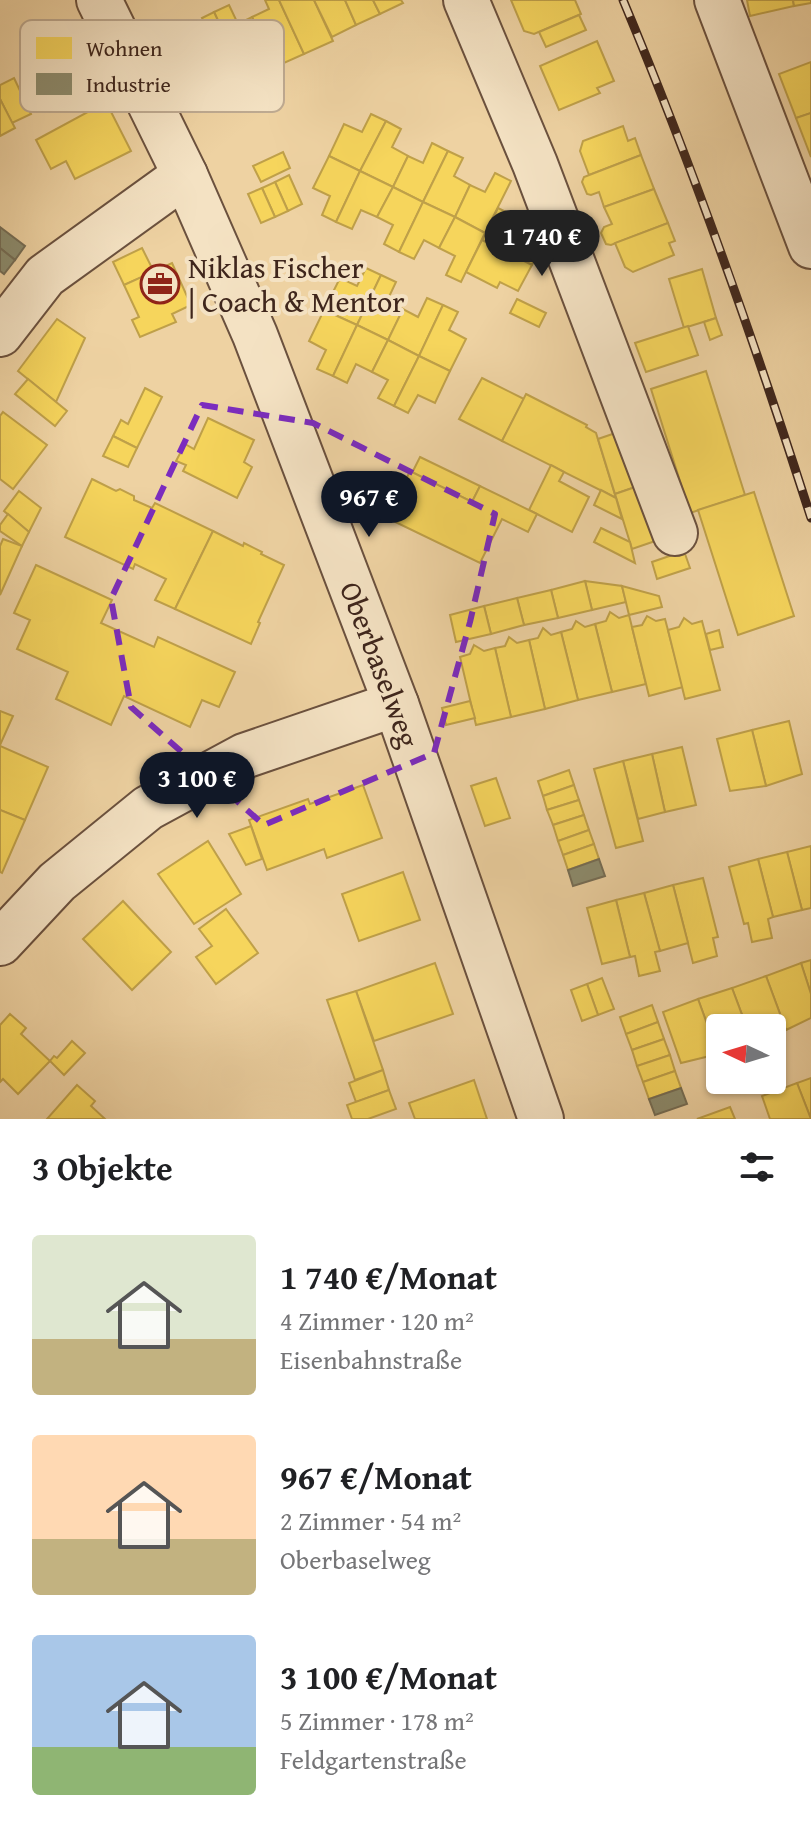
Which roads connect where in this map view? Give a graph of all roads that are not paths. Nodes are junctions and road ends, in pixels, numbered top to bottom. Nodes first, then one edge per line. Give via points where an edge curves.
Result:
1 (99, 0) edge
2 (466, 0) edge
3 (717, 0) edge
4 (109, 20) edge
5 (154, 112) edge
6 (185, 175) junction
7 (811, 246) edge
8 (0, 334) edge
9 (675, 533) dead end
10 (396, 704) junction
11 (0, 943) edge
12 (541, 1119) edge

1 - 4 street, Oberbaselweg
2 - 9 street via 535,164
3 - 7 street
5 - 6 street, Oberbaselweg
6 - 8 street via 45,276
6 - 10 street, Oberbaselweg via 255,335
10 - 11 street via 244,756 148,808 57,882
10 - 12 street, Oberbaselweg

